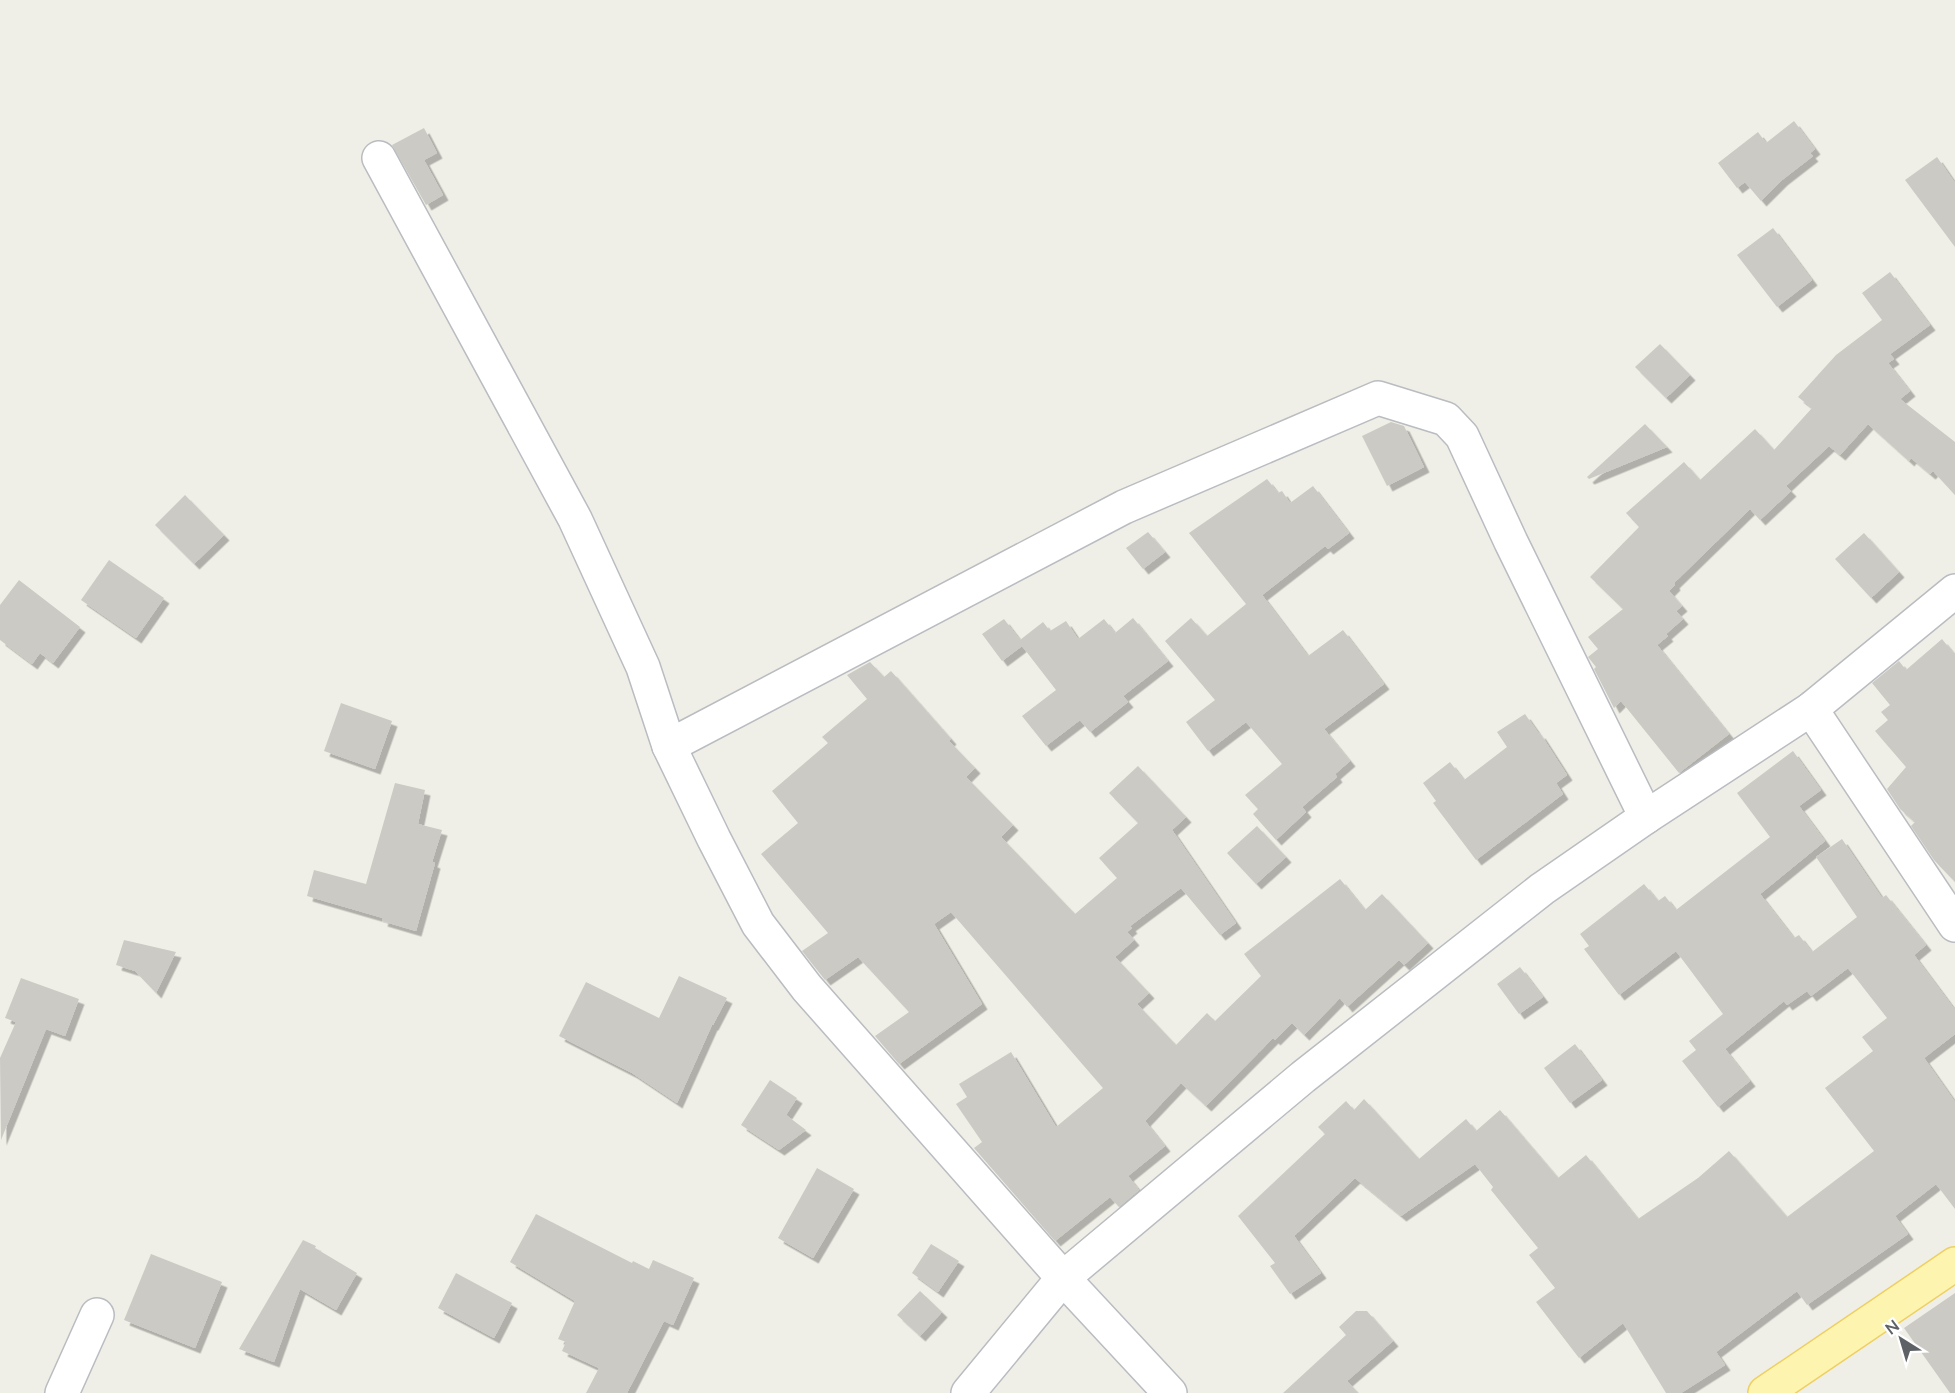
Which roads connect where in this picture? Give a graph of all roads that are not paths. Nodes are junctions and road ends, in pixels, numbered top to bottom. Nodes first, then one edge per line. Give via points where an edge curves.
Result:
1 (380, 158) dead end
2 (1955, 591) edge
3 (1811, 710) junction
4 (669, 746) junction
5 (1646, 817) junction
6 (1955, 925) edge
7 (1955, 1264) edge
8 (1063, 1278) junction
9 (97, 1315) dead end
10 (62, 1393) edge
11 (968, 1393) edge
12 (1170, 1393) edge
13 (1765, 1393) edge

1 - 4 street via 575,519 643,667
2 - 3 street
3 - 5 street
3 - 6 street
4 - 5 street via 1124,507 1378,398 1446,419 1462,436
4 - 8 street via 758,924 807,988
5 - 8 street via 1542,889 1303,1077
7 - 13 main road
8 - 11 street
8 - 12 street
9 - 10 street

